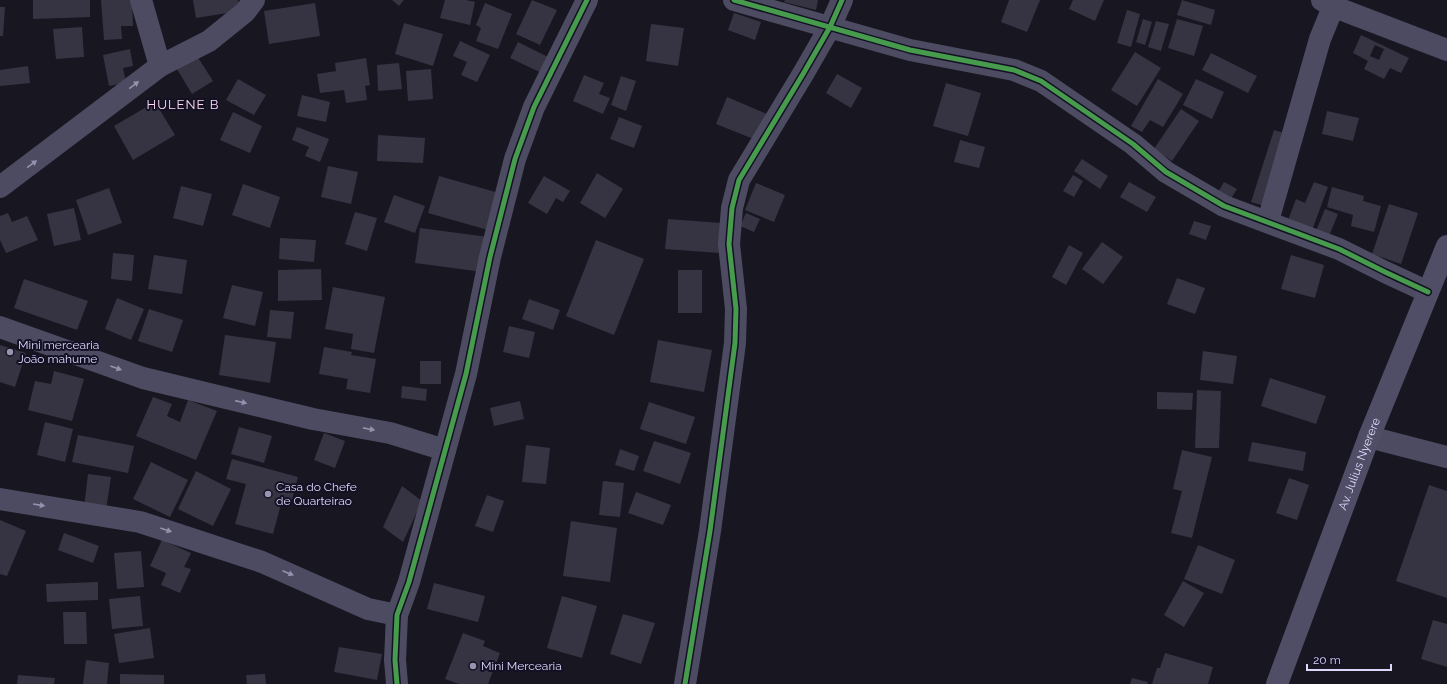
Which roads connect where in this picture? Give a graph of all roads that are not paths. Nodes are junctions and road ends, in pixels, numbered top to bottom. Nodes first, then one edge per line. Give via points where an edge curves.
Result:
1 (141, 0) edge
2 (254, 0) edge
3 (587, 0) edge
4 (734, 0) edge
5 (842, 0) edge
6 (1330, 2) edge
7 (830, 27) junction
8 (1447, 50) edge
9 (160, 66) junction
10 (0, 187) edge
11 (1268, 221) junction
12 (1447, 246) edge
13 (1428, 292) junction
14 (0, 327) edge
15 (1369, 437) junction
16 (445, 450) junction
17 (1447, 457) edge
18 (0, 499) edge
19 (397, 615) junction
20 (400, 682) edge
21 (685, 684) edge
22 (1277, 684) edge

1 - 9 street
2 - 9 street via 245,12 209,41
3 - 16 street via 534,107 515,159 490,257 466,374
4 - 7 street
5 - 7 street
6 - 8 street
6 - 11 street
7 - 11 street via 910,50 1014,70 1041,82 1133,144 1166,172 1224,206
7 - 21 street via 739,180 732,208 729,244 736,309 735,343 710,531
10 -> 9 street
11 - 13 street via 1339,249
12 - 13 main road, Av. Julius Nyerere
13 - 15 main road, Av. Julius Nyerere
14 -> 16 street via 143,378 313,419 390,433
15 - 17 street
15 - 22 main road, Av. Julius Nyerere
16 - 19 street via 410,582
18 -> 19 street via 140,522 262,562 368,609
19 - 20 street via 395,660

